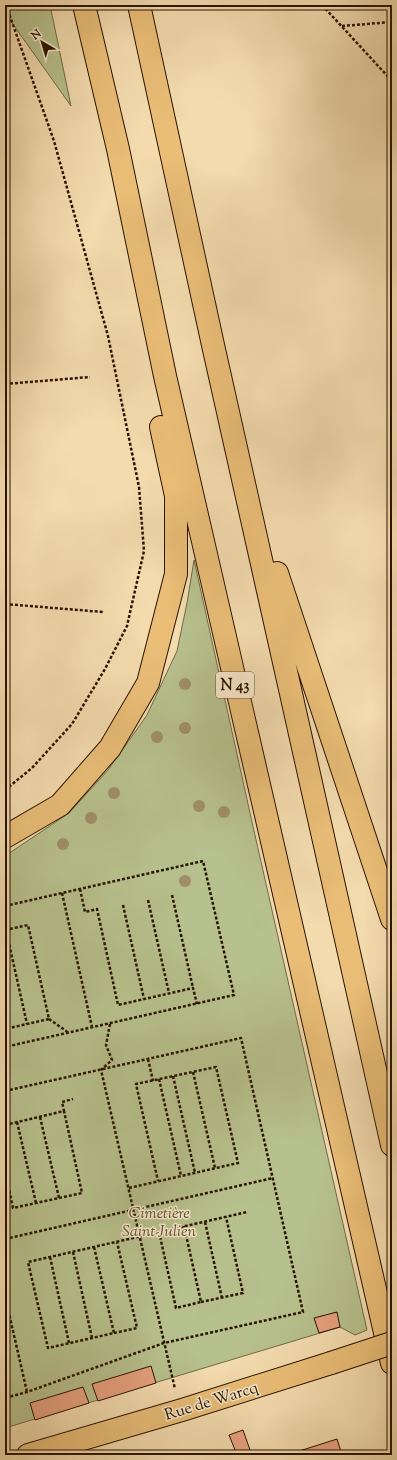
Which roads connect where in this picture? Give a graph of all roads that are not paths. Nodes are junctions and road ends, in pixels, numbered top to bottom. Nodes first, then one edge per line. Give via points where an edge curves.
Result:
1 (83, 5) edge
2 (139, 5) edge
3 (213, 345) junction
4 (5, 837) edge
5 (392, 919) edge
6 (392, 1145) edge
7 (392, 1343) edge
8 (392, 1363) edge
9 (28, 1455) edge

1 - 4 main road via 104,151 176,496 176,574 148,683 110,748 60,805
1 - 8 main road, N 43 via 118,148 166,383
2 - 3 main road
3 - 5 main road via 281,588
3 - 6 main road
7 - 9 main road, Rue de Warcq, bridge via 182,1410

